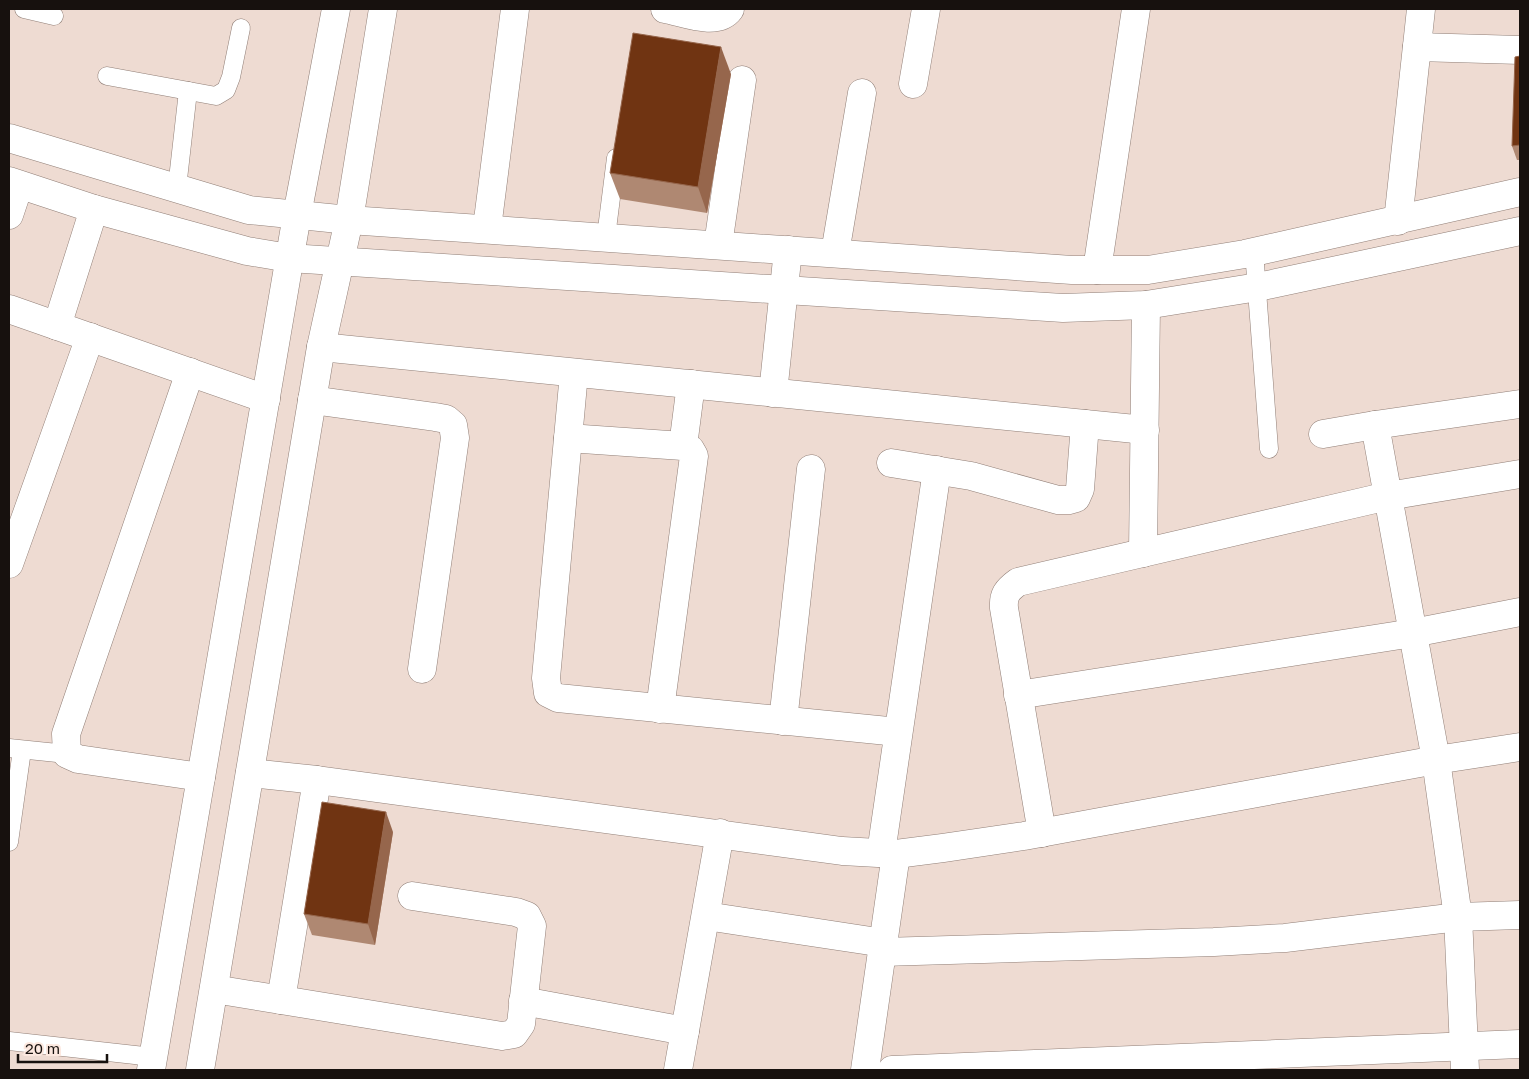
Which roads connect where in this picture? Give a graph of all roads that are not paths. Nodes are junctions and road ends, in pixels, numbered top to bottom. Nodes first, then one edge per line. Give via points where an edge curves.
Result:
1 (24, 9) edge
2 (336, 9) edge
3 (383, 9) edge
4 (515, 9) edge
5 (665, 9) edge
6 (730, 9) edge
7 (926, 9) edge
8 (1136, 9) edge
9 (1421, 9) edge
10 (54, 16) dead end
11 (241, 28) dead end
12 (1417, 47) junction
13 (1520, 50) edge
14 (107, 76) dead end
15 (742, 80) dead end
16 (913, 84) dead end
17 (188, 91) junction
18 (862, 93) dead end
19 (9, 138) edge
20 (618, 140) edge
21 (44, 149) junction
22 (19, 185) edge
23 (177, 188) junction
24 (1520, 192) edge
25 (94, 209) junction
26 (9, 215) edge
27 (297, 215) junction
28 (349, 220) junction
29 (1398, 221) junction
30 (488, 228) junction
31 (1520, 231) edge
32 (606, 237) junction
33 (718, 245) junction
34 (788, 250) junction
35 (1254, 251) junction
36 (835, 253) junction
37 (289, 258) junction
38 (341, 262) junction
39 (1097, 270) junction
40 (1258, 287) junction
41 (785, 290) junction
42 (1146, 305) junction
43 (9, 309) edge
44 (57, 326) junction
45 (90, 337) junction
46 (321, 347) junction
47 (190, 372) junction
48 (574, 373) junction
49 (691, 384) junction
50 (773, 393) junction
51 (266, 399) junction
52 (312, 400) junction
53 (1520, 404) edge
54 (1085, 424) junction
55 (1375, 424) junction
56 (1145, 430) junction
57 (1323, 434) dead end
58 (568, 438) junction
59 (683, 446) junction
60 (1269, 449) dead end
61 (890, 463) dead end
62 (812, 469) dead end
63 (938, 470) junction
64 (1520, 474) edge
65 (1388, 496) junction
66 (1144, 553) junction
67 (9, 564) edge
68 (1520, 612) edge
69 (1413, 633) junction
70 (422, 669) dead end
71 (1018, 695) junction
72 (660, 708) junction
73 (784, 721) junction
74 (898, 732) junction
75 (1520, 747) edge
76 (15, 749) edge
77 (67, 754) junction
78 (1436, 760) junction
79 (250, 774) junction
80 (201, 777) junction
81 (317, 780) junction
82 (1042, 832) junction
83 (720, 833) junction
84 (9, 841) edge
85 (889, 853) junction
86 (412, 896) dead end
87 (1520, 915) edge
88 (706, 916) junction
89 (1458, 917) junction
90 (883, 948) junction
91 (214, 989) junction
92 (281, 1000) junction
93 (524, 1001) junction
94 (685, 1031) junction
95 (9, 1040) edge
96 (1520, 1044) edge
97 (1464, 1058) edge
98 (152, 1064) edge
99 (200, 1070) edge
100 (678, 1070) edge
101 (865, 1070) edge
102 (892, 1070) edge

1 - 10 lane
2 - 27 street
3 - 28 street
4 - 30 street
5 - 6 street via 715,18 725,15
7 - 16 street
8 - 39 street
9 - 12 street
11 - 17 lane via 226,90 216,96
12 - 13 street
12 - 29 street
14 - 17 lane
15 - 33 street
17 - 23 lane
18 - 36 street
19 - 21 street
20 - 32 lane
21 - 22 street
21 - 23 street
22 - 25 street
22 - 26 street
23 - 27 street via 249,210
24 - 29 street
25 - 37 street via 247,251
25 - 44 street
27 - 28 street
27 - 37 street
28 - 30 street
28 - 38 street
29 - 35 street
30 - 32 street
31 - 40 street
32 - 33 street
33 - 34 street
34 - 36 street
34 - 41 street
35 - 39 street via 1148,270
35 - 40 lane
36 - 39 street
37 - 38 street
37 - 51 street
38 - 41 street
38 - 46 street
40 - 42 street
40 - 60 lane
41 - 42 street via 1063,308
41 - 50 street
42 - 56 street
43 - 44 street
44 - 45 street
45 - 47 street
45 - 67 street
46 - 48 street
46 - 52 street
47 - 51 street
47 - 77 street via 66,734
48 - 49 street
48 - 58 street
49 - 50 street
49 - 59 street
50 - 54 street
51 - 80 street
52 - 70 street via 435,417 446,419 453,425 455,438
52 - 79 street
53 - 55 street
54 - 56 street
54 - 63 street via 1080,489 1076,498 1058,500
55 - 57 street
55 - 65 street
56 - 66 street
58 - 59 street
58 - 72 street via 546,678 548,693 558,698
59 - 72 street via 694,456
61 - 63 street
62 - 73 street
63 - 74 street
64 - 65 street
65 - 66 street
65 - 69 street
66 - 71 street via 1018,582 1010,588 1004,597 1004,608
68 - 69 street
69 - 71 street
69 - 78 street
71 - 82 street
72 - 73 street
73 - 74 street
74 - 85 street
75 - 78 street
76 - 77 lane
76 - 84 lane
77 - 80 street via 78,759
78 - 82 street
78 - 89 street
79 - 81 street
79 - 91 street
80 - 98 street
81 - 83 street
81 - 92 street
82 - 85 street
83 - 85 street via 842,850
83 - 88 street
85 - 90 street
86 - 93 street via 527,916 532,926
87 - 89 street
88 - 90 street
88 - 94 street
89 - 90 street via 1285,938 1214,942
89 - 97 street
90 - 101 street
91 - 92 street
91 - 99 street
92 - 93 street via 502,1036 514,1034 521,1024
93 - 94 street
94 - 100 street
95 - 98 lane
96 - 97 street
97 - 102 street

